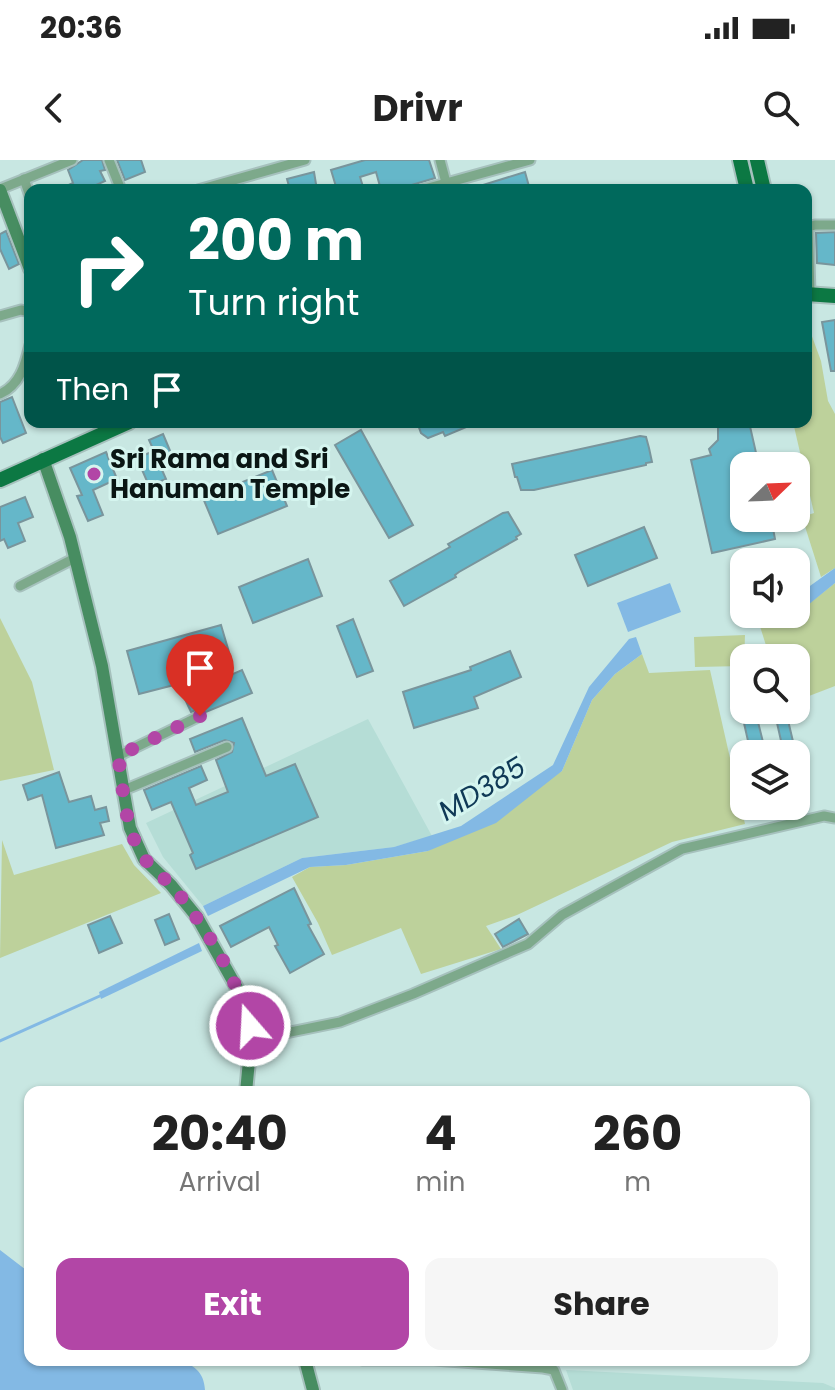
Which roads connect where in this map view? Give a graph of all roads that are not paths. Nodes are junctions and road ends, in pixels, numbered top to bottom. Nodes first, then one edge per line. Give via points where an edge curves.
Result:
1 (109, 160) edge
2 (305, 160) edge
3 (440, 160) edge
4 (530, 160) edge
5 (740, 160) edge
6 (757, 160) edge
7 (65, 161) edge
8 (24, 179) junction
9 (26, 184) edge
10 (119, 184) edge
11 (219, 184) edge
12 (446, 184) edge
13 (456, 184) edge
14 (746, 184) edge
15 (763, 184) edge
16 (0, 190) edge
17 (835, 225) edge
18 (812, 226) edge
19 (24, 253) edge
20 (812, 294) edge
21 (835, 296) edge
22 (24, 311) edge
23 (0, 316) edge
24 (24, 367) edge
25 (0, 394) edge
26 (98, 428) edge
27 (43, 459) junction
28 (0, 480) edge
29 (75, 558) junction
30 (20, 586) dead end
31 (200, 716) dead end
32 (227, 747) dead end
33 (118, 756) junction
34 (124, 790) junction
35 (835, 818) edge
36 (251, 1040) junction
37 (247, 1086) edge
38 (307, 1366) edge
39 (516, 1366) edge
40 (313, 1390) edge
41 (562, 1390) edge

1 - 10 street
2 - 11 street
3 - 12 street
4 - 13 street
5 - 14 main road
6 - 15 main road
7 - 8 street
8 - 9 street
8 - 16 street
16 - 19 street
17 - 18 street
20 - 21 main road
22 - 23 street
24 - 25 street via 13,388
26 - 27 main road
27 - 28 main road
27 - 29 street
29 - 30 street
29 - 33 street
31 - 33 street
32 - 34 street
33 - 34 street
34 - 36 street via 130,828 144,859 207,932 242,997
35 - 36 street via 824,816 682,849 562,915 513,950 340,1022
36 - 37 street
38 - 40 street
39 - 41 street via 554,1370

